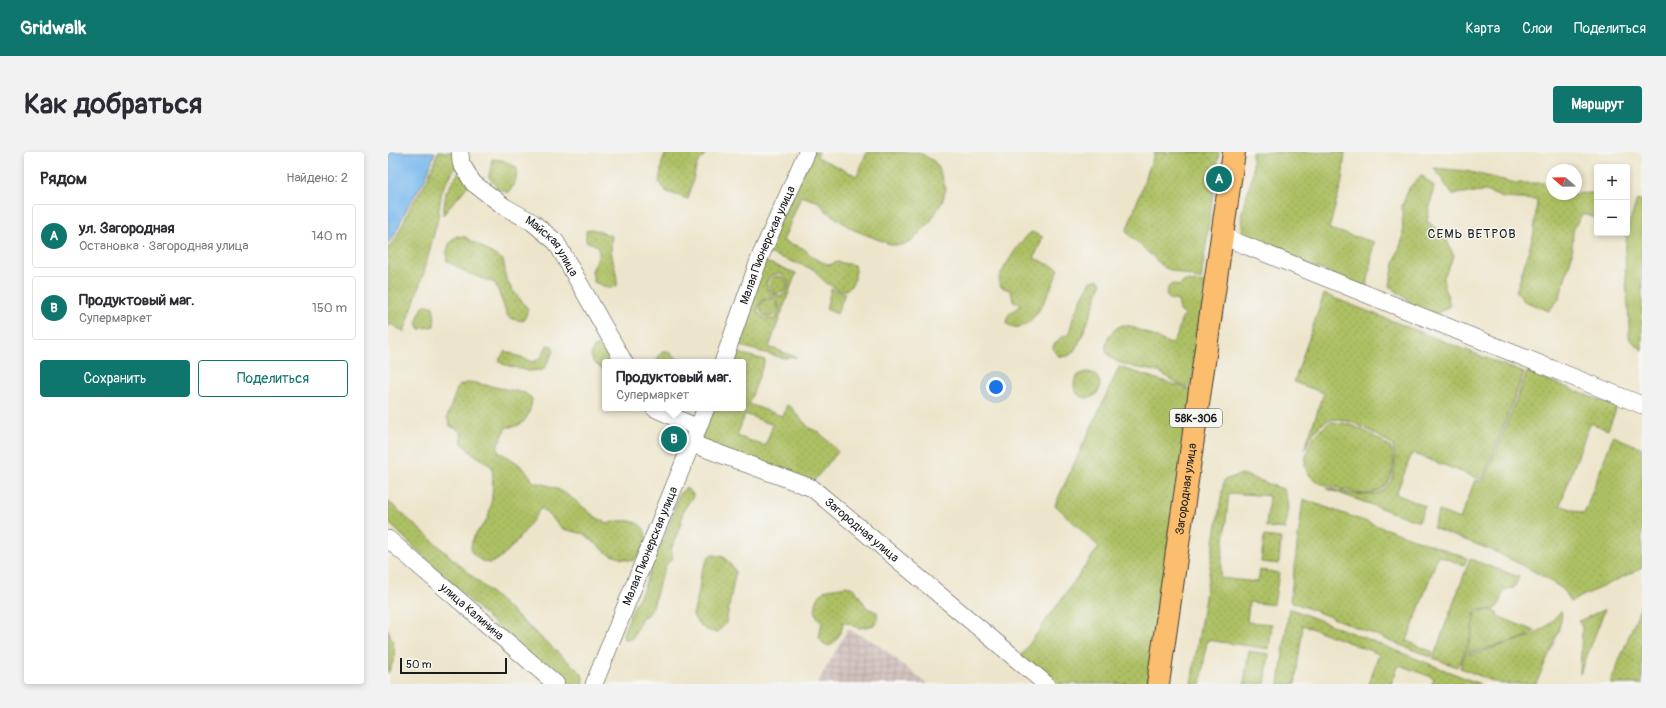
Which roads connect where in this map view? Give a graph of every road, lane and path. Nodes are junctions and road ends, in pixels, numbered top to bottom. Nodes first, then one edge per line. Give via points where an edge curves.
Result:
1 (460, 152) edge
2 (807, 152) edge
3 (1234, 152) edge
4 (1222, 236) junction
5 (622, 359) edge
6 (724, 359) edge
7 (1642, 405) edge
8 (658, 411) edge
9 (705, 411) edge
10 (696, 436) junction
11 (388, 538) edge
12 (556, 684) edge
13 (594, 684) edge
14 (1046, 684) edge
15 (1158, 684) edge

1 - 5 street, Майская улица via 461,163 473,183 505,207 532,222 556,242
2 - 6 street, Малая Пионерская улица via 760,257
3 - 4 highway, Загородная улица / 58К-306
4 - 7 street
4 - 15 highway, Загородная улица / 58К-306
8 - 10 street
9 - 10 street, Малая Пионерская улица
10 - 13 street, Малая Пионерская улица
10 - 14 street, Загородная улица via 812,488
11 - 12 street, улица Калинина

